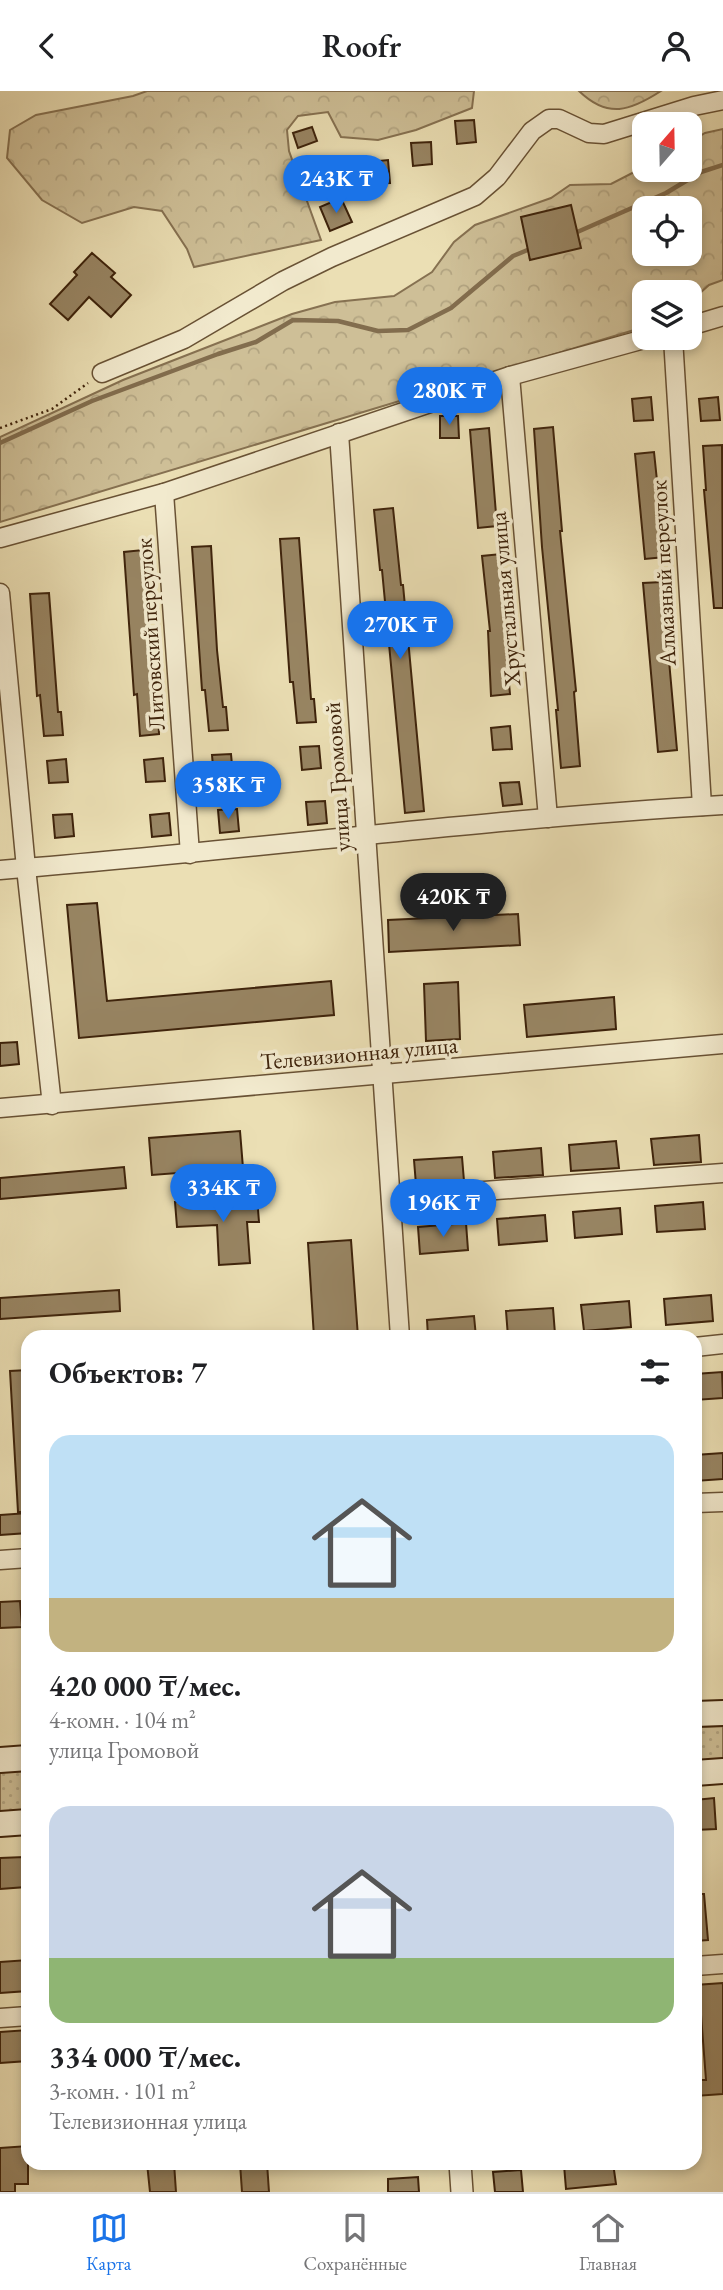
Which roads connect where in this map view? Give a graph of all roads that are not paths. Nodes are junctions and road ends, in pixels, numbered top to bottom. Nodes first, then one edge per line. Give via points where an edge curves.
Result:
1 (723, 100) edge
2 (723, 316) edge
3 (702, 322) edge
4 (632, 342) edge
5 (674, 350) edge
6 (102, 373) road end
7 (510, 376) junction
8 (339, 433) junction
9 (164, 493) junction
10 (0, 538) edge
11 (0, 593) edge
12 (723, 805) edge
13 (702, 806) junction
14 (548, 818) junction
15 (365, 836) junction
16 (190, 854) junction
17 (26, 868) junction
18 (0, 870) edge
19 (723, 1044) edge
20 (383, 1076) junction
21 (52, 1105) junction
22 (0, 1108) edge
23 (723, 1173) edge
24 (391, 1198) junction
25 (400, 1330) edge
26 (723, 1344) edge
27 (702, 1346) edge
28 (723, 1502) edge
29 (702, 1503) edge
30 (21, 1558) edge
31 (0, 1560) edge
32 (723, 1713) edge
33 (702, 1714) edge
34 (21, 1758) edge
35 (0, 1760) edge
36 (723, 1771) edge
37 (702, 1772) edge
38 (21, 1822) edge
39 (0, 1824) edge
40 (723, 1964) edge
41 (702, 1966) edge
42 (21, 2016) edge
43 (0, 2018) edge
44 (460, 2170) edge
45 (462, 2192) edge

1 - 6 street via 604,134 549,119 532,131 497,177 475,196 332,257 184,339
2 - 3 street
4 - 7 street
5 - 13 street, Алмазный переулок
7 - 8 street
7 - 14 street, Хрустальная улица
8 - 9 street
8 - 15 street, улица Громовой
9 - 10 street
9 - 16 street, Литовский переулок
11 - 17 street
12 - 13 street
13 - 14 street
14 - 15 street
15 - 16 street
15 - 20 street, улица Громовой
16 - 17 street
17 - 18 street
17 - 21 street
19 - 20 street, Телевизионная улица
20 - 21 street, Телевизионная улица
20 - 24 street, улица Громовой
21 - 22 street, Телевизионная улица
23 - 24 street
24 - 25 street, улица Громовой
26 - 27 street
28 - 29 street
30 - 31 street
32 - 33 main road
34 - 35 main road
36 - 37 main road
38 - 39 main road
40 - 41 street
42 - 43 street
44 - 45 street

